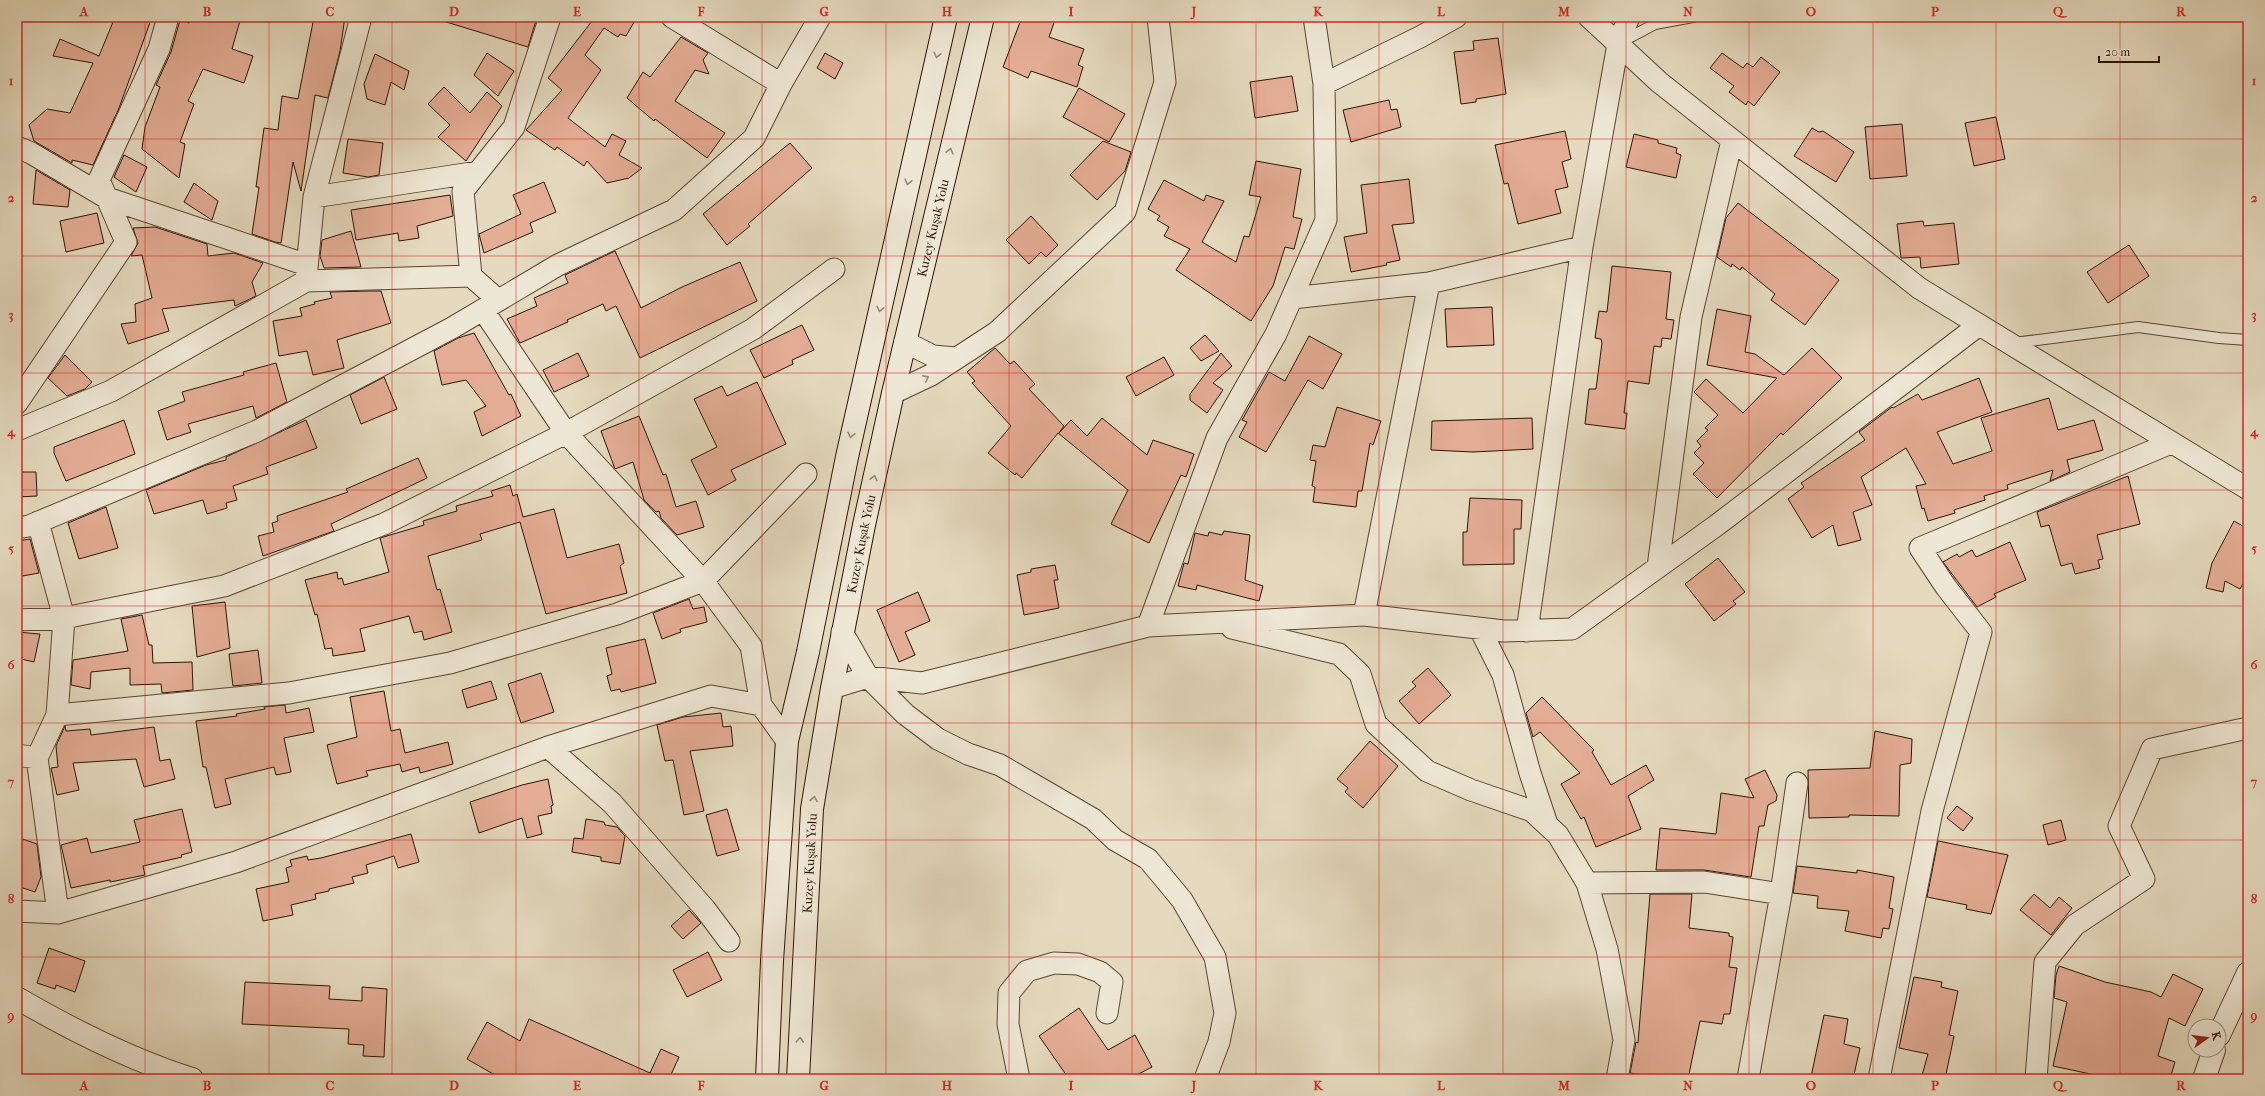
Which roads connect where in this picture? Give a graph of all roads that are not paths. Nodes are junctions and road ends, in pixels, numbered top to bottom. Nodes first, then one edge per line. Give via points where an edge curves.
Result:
1 (168, 17) edge
2 (361, 17) edge
3 (550, 17) edge
4 (672, 17) edge
5 (820, 17) edge
6 (946, 17) edge
7 (983, 17) edge
8 (1158, 17) edge
9 (1314, 17) edge
10 (1456, 17) edge
11 (1589, 17) edge
12 (1629, 17) edge
13 (1693, 17) edge
14 (1618, 44) junction
15 (781, 84) junction
16 (1324, 84) junction
17 (1732, 140) junction
18 (17, 147) edge
19 (478, 172) junction
20 (314, 197) junction
21 (107, 198) junction
22 (1582, 247) junction
23 (834, 269) dead end
24 (307, 273) junction
25 (471, 276) junction
26 (1429, 283) junction
27 (1292, 298) junction
28 (491, 305) junction
29 (1979, 325) junction
30 (2248, 340) edge
31 (905, 342) junction
32 (2008, 343) junction
33 (956, 358) junction
34 (893, 394) junction
35 (17, 403) edge
36 (17, 409) edge
37 (46, 419) junction
38 (17, 430) edge
39 (566, 433) junction
40 (2171, 444) junction
41 (806, 474) dead end
42 (2248, 490) edge
43 (38, 522) junction
44 (17, 528) edge
45 (1658, 567) junction
46 (703, 581) junction
47 (1364, 615) junction
48 (64, 618) junction
49 (17, 620) edge
50 (1210, 623) junction
51 (1148, 626) junction
52 (1480, 629) junction
53 (1527, 631) junction
54 (842, 632) junction
55 (868, 676) junction
56 (832, 688) junction
57 (761, 705) junction
58 (56, 715) junction
59 (2248, 728) edge
60 (787, 741) junction
61 (548, 747) junction
62 (17, 755) edge
63 (37, 758) junction
64 (1797, 783) dead end
65 (1547, 826) junction
66 (1587, 883) junction
67 (1781, 894) junction
68 (17, 911) edge
69 (58, 913) junction
70 (729, 942) dead end
71 (2248, 973) edge
72 (17, 998) edge
73 (1107, 1013) dead end
74 (2227, 1018) edge
75 (2211, 1058) edge
76 (192, 1079) edge
77 (767, 1079) edge
78 (798, 1079) edge
79 (1020, 1079) edge
80 (1204, 1079) edge
81 (1617, 1079) edge
82 (1748, 1079) edge
83 (1879, 1079) edge
84 (2036, 1079) edge
85 (2204, 1079) edge

1 - 21 street via 159,49 99,180
2 - 20 street
3 - 19 street via 514,127
4 - 15 street
5 - 15 street
6 -> 60 main road via 847,457 808,652
31 -> 7 main road, Kuzey Kuşak Yolu
8 - 33 street via 1165,82 1125,212 997,332
9 - 16 street
10 - 16 street
11 - 14 street
12 - 14 street
13 - 14 lane via 1655,24
14 - 17 street via 1659,82
14 - 22 street
15 - 28 street via 754,138 674,210 558,266
16 - 27 street via 1326,220
17 - 29 street via 1919,288
17 - 45 street via 1691,317
18 - 21 street
19 - 20 street
19 - 25 street via 463,190
20 - 24 street
21 - 24 street
21 - 35 street via 126,242
22 - 26 street
22 - 53 street
23 - 39 street via 753,330
24 - 25 street
24 - 37 street via 111,392
25 - 28 street
26 - 27 street
26 - 47 street
27 - 51 street via 1276,334 1217,438
28 - 39 street
28 - 43 street via 257,431
29 - 32 street
29 - 45 street
30 - 32 lane via 2138,327
31 - 33 street via 933,356
31 - 34 main road, Kuzey Kuşak Yolu
32 - 40 street
34 -> 33 street via 931,375
54 -> 34 main road, Kuzey Kuşak Yolu
36 - 37 street
37 - 38 street
39 - 46 street
39 - 48 street via 384,524 224,586
40 - 42 street
40 - 83 street via 1920,548 1981,632 1932,811
41 - 46 street
43 - 44 street
43 - 48 street
45 - 53 street via 1572,629
46 - 57 street via 751,646
46 - 58 street via 617,614 450,663 289,694
47 - 50 street
47 - 52 street
48 - 49 street
48 - 58 street
50 - 51 street
50 - 65 street via 1339,654 1360,674 1376,724 1427,771 1471,790 1532,811
51 - 55 street via 922,683
52 - 53 street
52 - 65 street via 1503,675
54 - 55 street
54 - 56 main road, Kuzey Kuşak Yolu
55 - 56 street
55 - 80 street via 905,714 938,739 968,754 1000,765 1060,799 1093,819 1115,840 1148,859 1182,900 1215,957 1225,1014 1219,1042
78 -> 56 main road, Kuzey Kuşak Yolu via 812,809
57 - 60 street
57 - 61 street via 711,696
58 - 63 street
59 - 84 street via 2152,749 2119,826 2144,879 2075,925 2045,962
60 - 77 main road
61 - 69 street via 236,862
61 - 70 street via 612,803 705,909
62 - 63 street
63 - 69 street
64 - 67 street
65 - 66 street via 1558,835
66 - 67 street via 1704,882
66 - 81 street via 1607,949 1624,1040
67 - 82 street
68 - 69 street
71 - 74 main road
72 - 76 main road via 60,1023 168,1072
73 - 79 street via 1112,982 1100,972 1078,964 1060,963 1028,970 1009,993 1008,1024
75 - 85 main road

